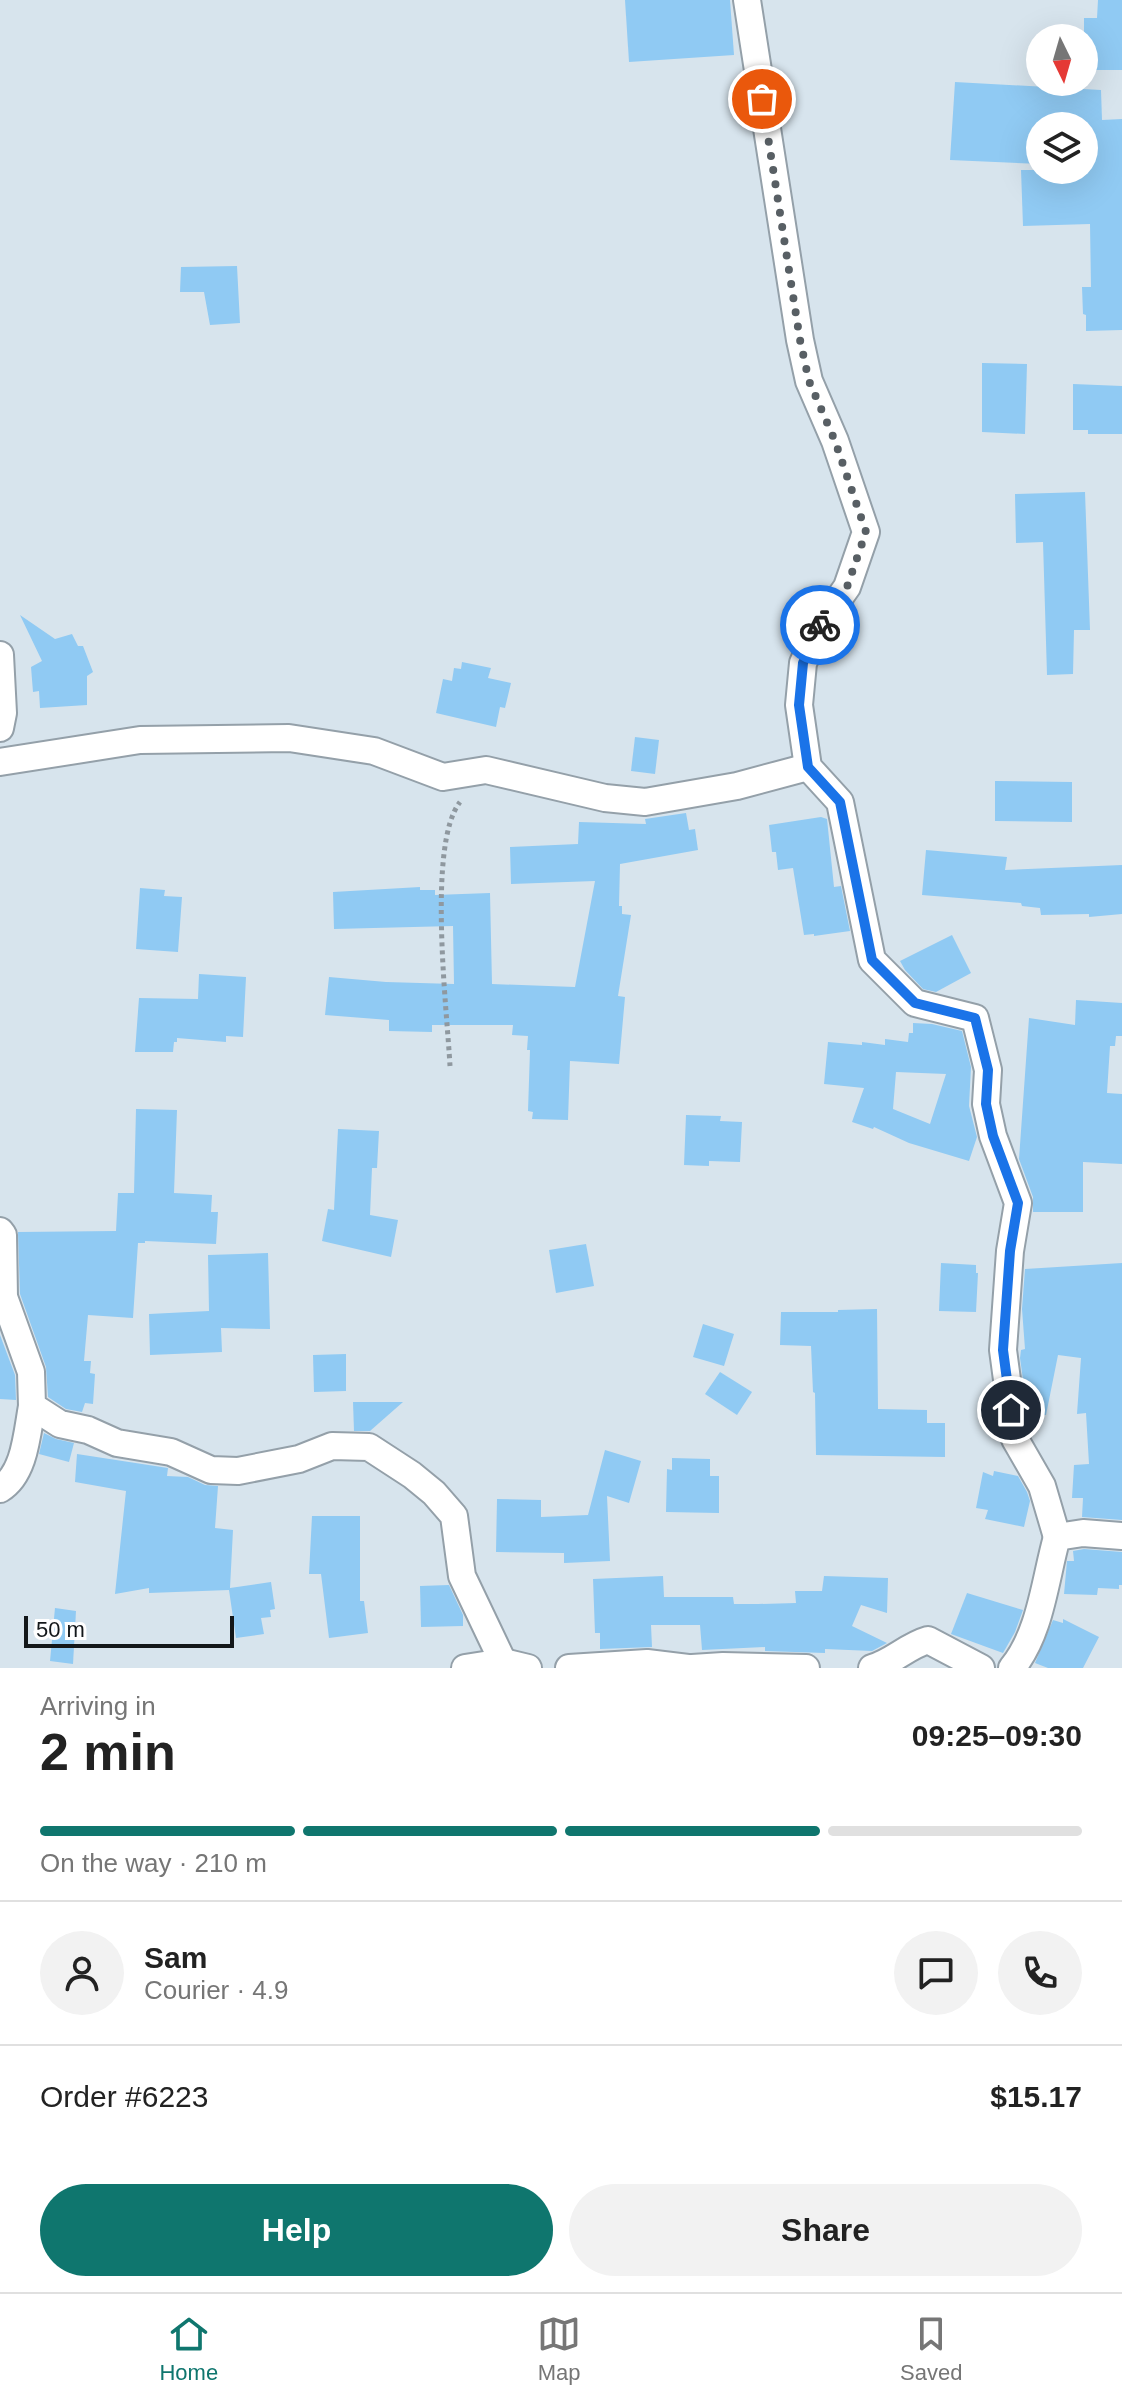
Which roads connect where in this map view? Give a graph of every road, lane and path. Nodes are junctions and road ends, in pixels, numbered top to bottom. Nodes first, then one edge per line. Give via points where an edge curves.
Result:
1 (747, 0) edge
2 (0, 655) edge
3 (0, 728) edge
4 (0, 762) edge
5 (808, 767) junction
6 (486, 770) junction
7 (450, 1066) dead end
8 (0, 1231) edge
9 (32, 1406) junction
10 (0, 1489) edge
11 (1122, 1536) edge
12 (1057, 1537) junction
13 (516, 1665) edge
14 (465, 1668) edge
15 (569, 1668) edge
16 (690, 1668) edge
17 (806, 1668) edge
18 (872, 1668) edge
19 (981, 1668) edge
20 (1012, 1668) edge

1 - 5 street via 809,381 866,532 847,587 803,663 799,705
2 - 3 street
4 - 6 street via 140,740 289,738 374,751 443,777
5 - 6 street via 645,802
5 - 12 street via 840,802 872,960 915,1003 975,1018 988,1070 986,1104 993,1136 1018,1203 1003,1350 1015,1439 1042,1486
6 - 7 path via 451,814 442,858
8 - 9 street via 4,1297 31,1372
9 - 10 street via 23,1451 10,1483
9 - 13 street via 60,1424 117,1443 171,1452 211,1470 238,1471 299,1459 332,1446 369,1447 412,1475 454,1516 462,1576
11 - 12 street
12 - 20 street via 1035,1623
13 - 14 street
15 - 16 street via 647,1663
16 - 17 street
18 - 19 street via 928,1640

